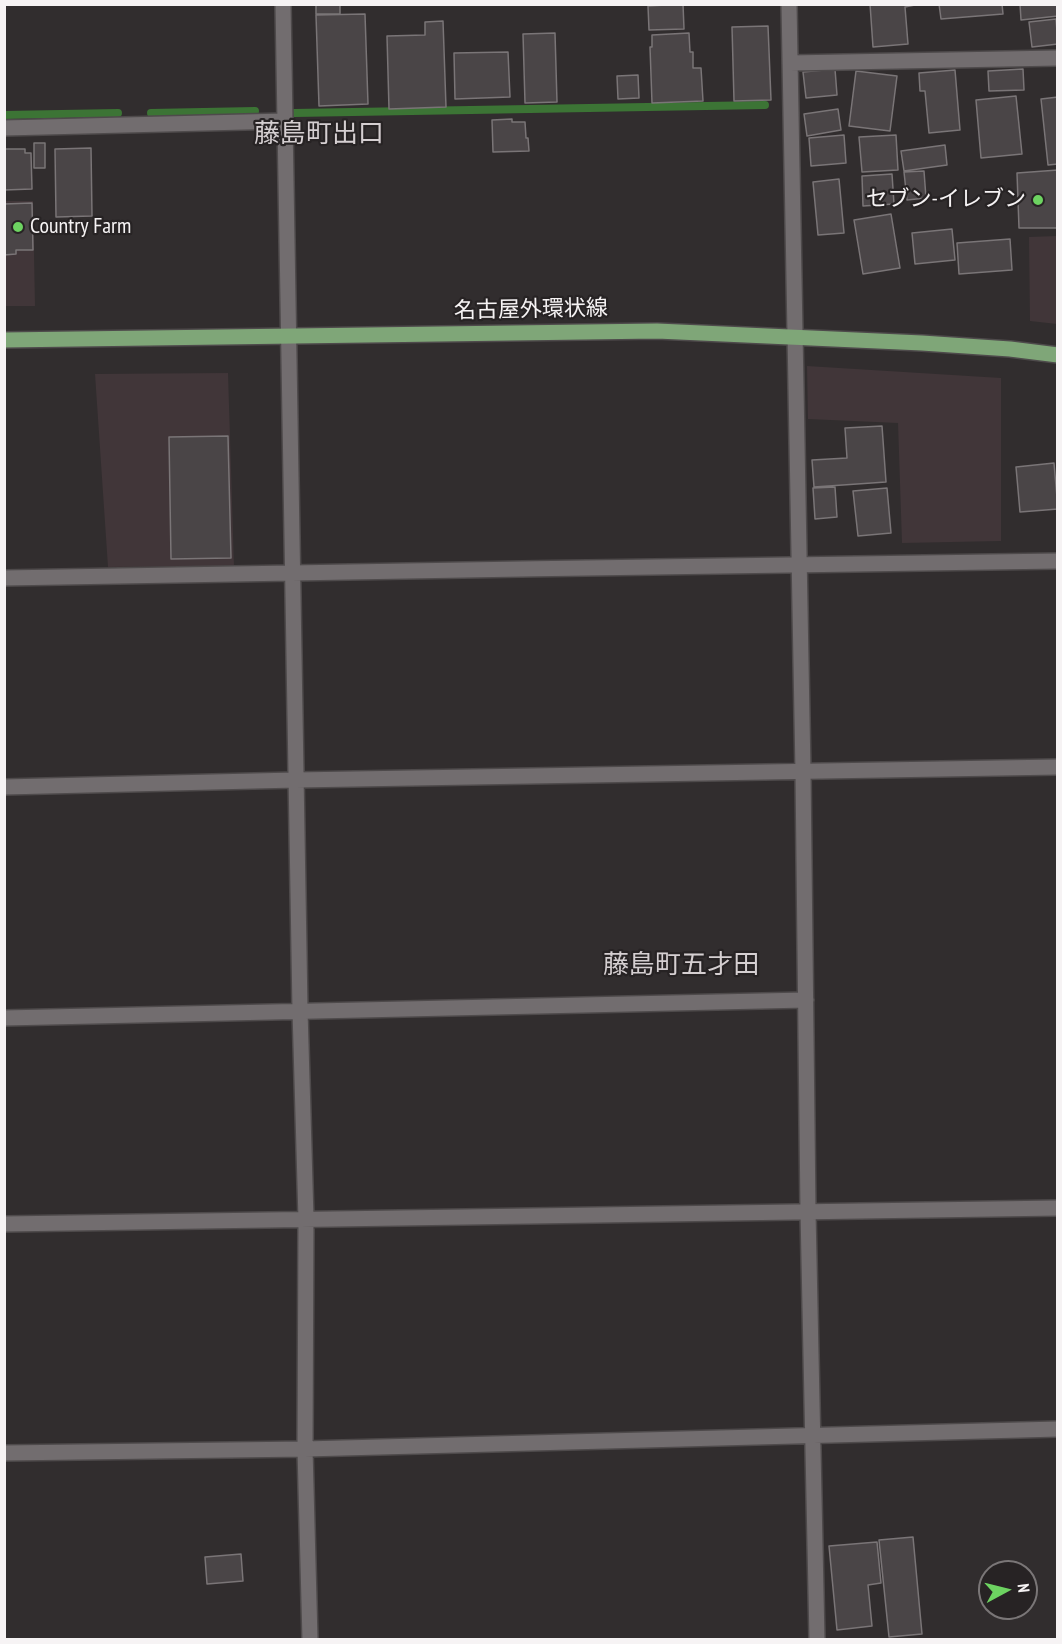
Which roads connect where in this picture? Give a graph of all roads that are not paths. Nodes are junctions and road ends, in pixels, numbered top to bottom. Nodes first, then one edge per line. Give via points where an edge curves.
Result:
1 (283, 4) edge
2 (789, 4) edge
3 (1058, 58) edge
4 (790, 63) junction
5 (285, 121) junction
6 (4, 128) edge
7 (289, 336) junction
8 (796, 337) junction
9 (4, 340) edge
10 (1058, 355) edge
11 (1058, 561) edge
12 (798, 563) junction
13 (292, 574) junction
14 (4, 578) edge
15 (1058, 767) edge
16 (802, 772) junction
17 (296, 780) junction
18 (4, 787) edge
19 (806, 1000) junction
20 (300, 1011) junction
21 (4, 1018) edge
22 (1058, 1208) edge
23 (808, 1212) junction
24 (306, 1219) junction
25 (4, 1224) edge
26 (1058, 1429) edge
27 (813, 1435) junction
28 (305, 1449) junction
29 (4, 1453) edge
30 (310, 1640) edge
31 (817, 1640) edge

1 - 5 street
2 - 4 street
3 - 4 street
4 - 8 street
5 - 6 street
5 - 7 street
7 - 8 main road, 名古屋外環状線 via 657,331
7 - 9 main road, 名古屋外環状線
7 - 13 street
8 - 10 main road, 名古屋外環状線
8 - 12 street
11 - 12 street
12 - 13 street
12 - 16 street
13 - 14 street
13 - 17 street
15 - 16 street
16 - 17 street
16 - 19 street
17 - 18 street
17 - 20 street
19 - 20 street
19 - 23 street
20 - 21 street
20 - 24 street
22 - 23 street
23 - 24 street
23 - 27 street
24 - 25 street
24 - 28 street
26 - 27 street
27 - 28 street
27 - 31 street
28 - 29 street
28 - 30 street

